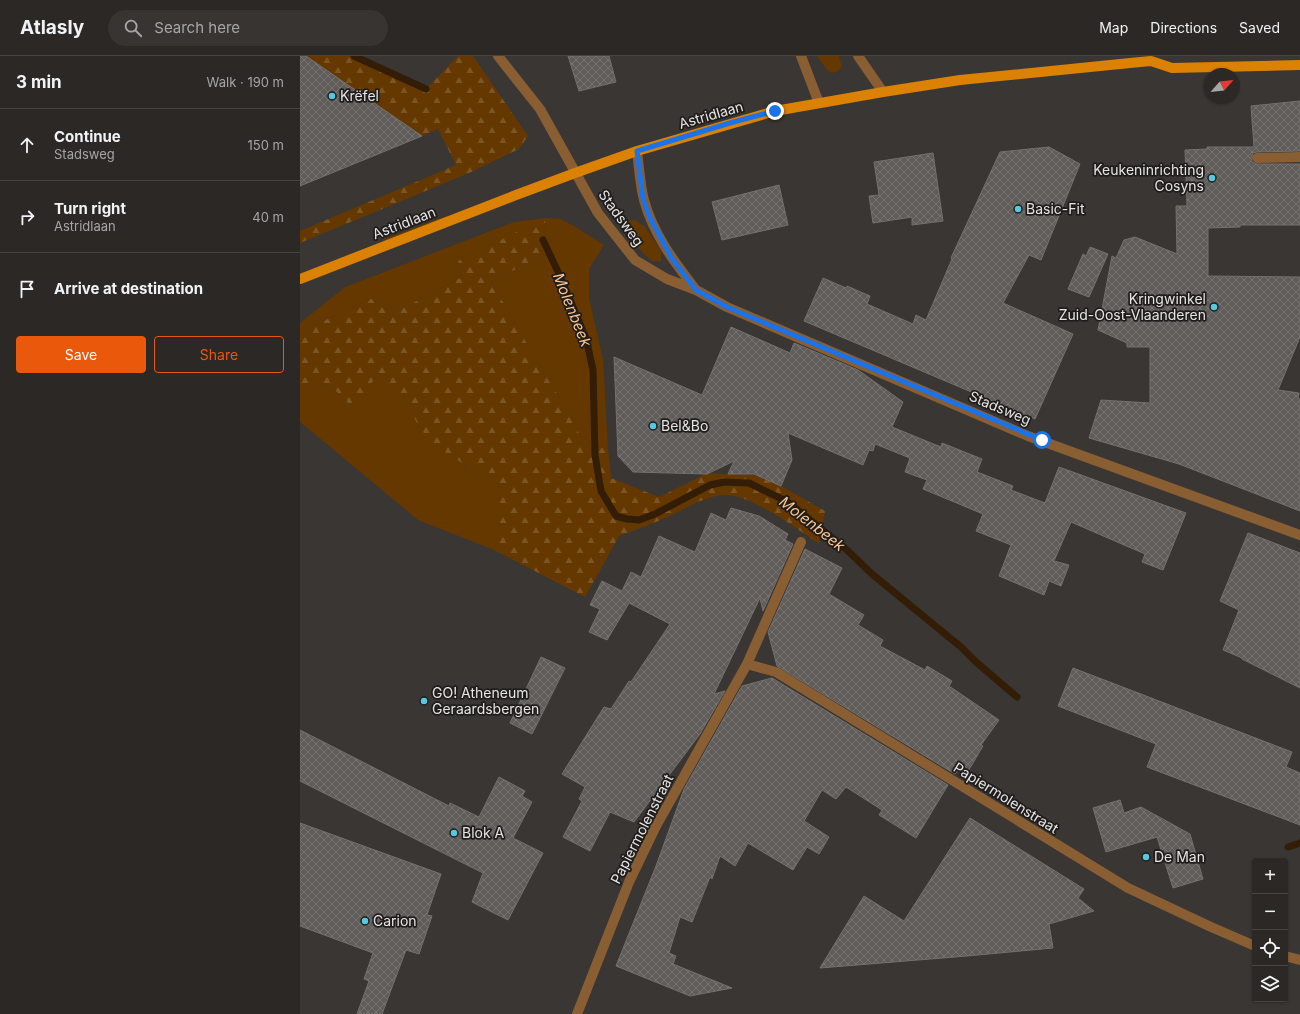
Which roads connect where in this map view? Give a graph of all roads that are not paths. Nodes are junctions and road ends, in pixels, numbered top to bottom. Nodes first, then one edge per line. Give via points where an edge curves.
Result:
1 (498, 56) edge
2 (801, 56) edge
3 (858, 56) edge
4 (1160, 56) edge
5 (1150, 62) junction
6 (1300, 65) edge
7 (883, 92) junction
8 (819, 103) junction
9 (637, 151) junction
10 (1300, 157) edge
11 (1257, 158) dead end
12 (576, 173) junction
13 (300, 279) edge
14 (696, 290) junction
15 (1300, 535) edge
16 (801, 542) dead end
17 (747, 664) junction
18 (1252, 945) edge
19 (1288, 957) edge
20 (1300, 960) edge
21 (577, 1014) edge

1 - 12 street, Stadsweg via 540,108
2 - 8 street
3 - 7 street
4 - 5 main road, Astridlaan
5 - 6 main road, Astridlaan via 1172,68
5 - 7 main road, Astridlaan via 960,80
7 - 8 main road, Astridlaan
8 - 9 main road, Astridlaan via 775,111
9 - 12 main road, Astridlaan
9 - 14 street, Stadsweg via 643,199 650,218 671,257
10 - 11 street
12 - 13 main road, Astridlaan
12 - 14 street, Stadsweg via 598,214 635,260 667,279
14 - 15 street, Stadsweg via 727,307 1028,436
16 - 17 street, Papiermolenstraat
17 - 18 street, Papiermolenstraat via 776,672 1128,888
17 - 21 street, Papiermolenstraat via 656,826 629,882
19 - 20 street

